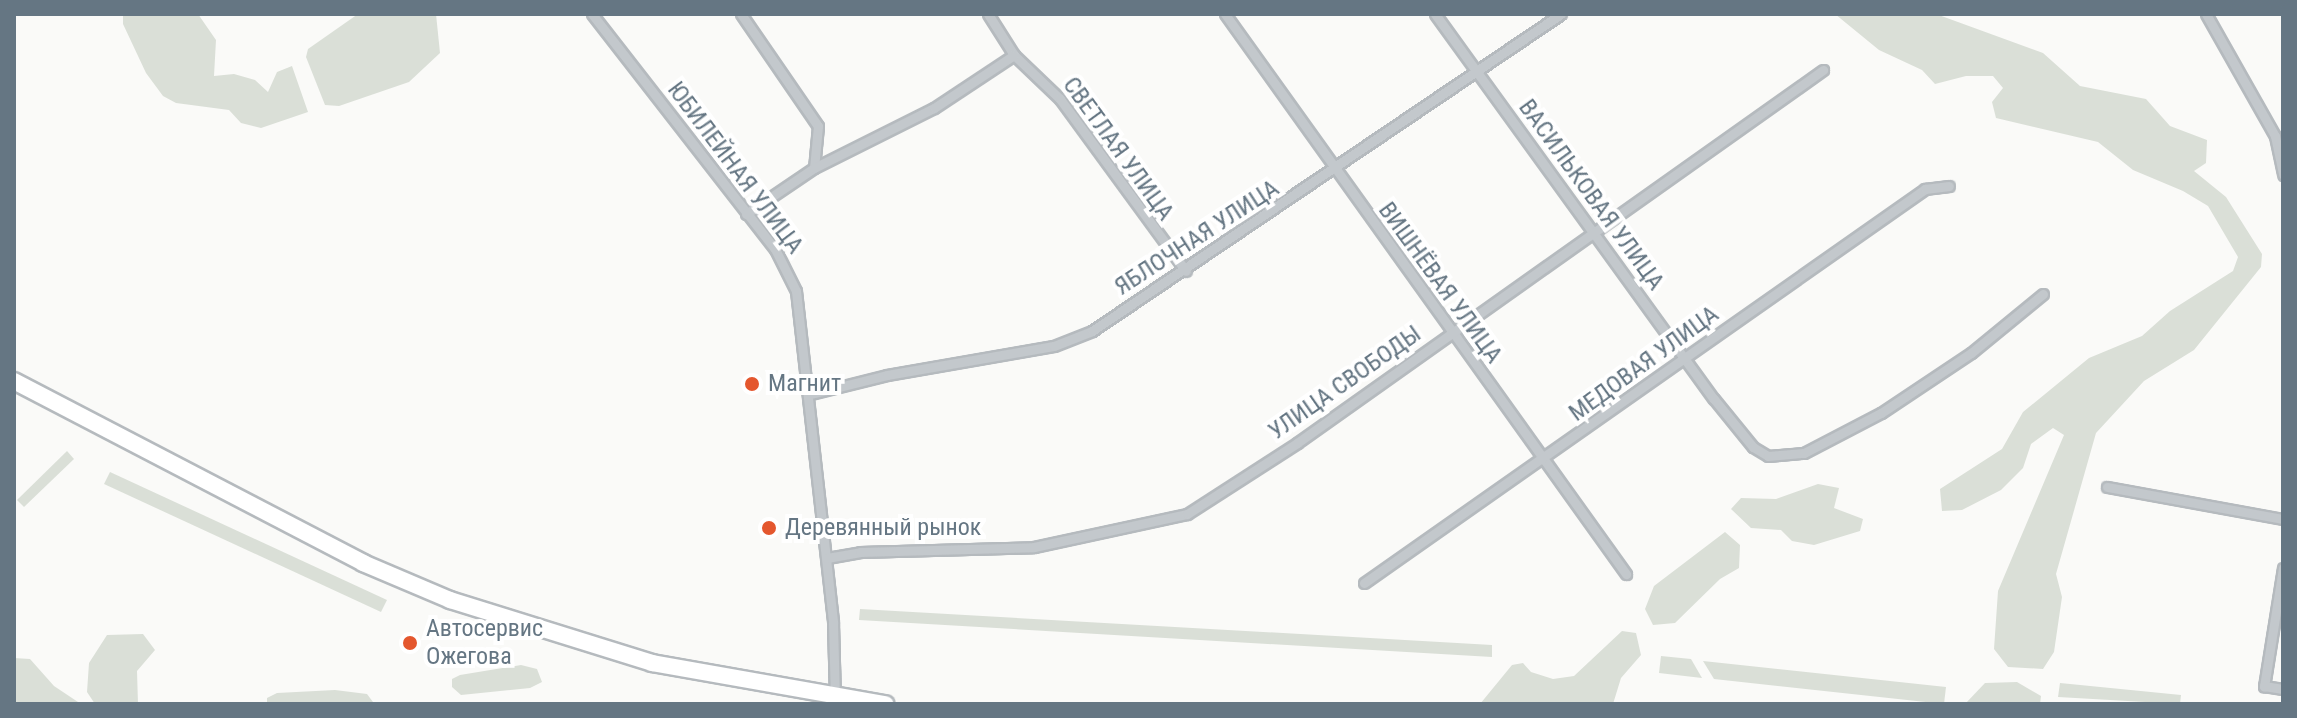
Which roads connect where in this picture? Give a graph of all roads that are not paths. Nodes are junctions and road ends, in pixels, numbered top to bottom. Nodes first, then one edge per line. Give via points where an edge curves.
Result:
1 (592, 14) edge
2 (741, 14) edge
3 (988, 14) edge
4 (1225, 14) edge
5 (1435, 14) edge
6 (1561, 14) edge
7 (2206, 14) edge
8 (1014, 55) junction
9 (1823, 70) dead end
10 (1478, 72) junction
11 (814, 168) junction
12 (1335, 171) junction
13 (2283, 175) edge
14 (1949, 186) dead end
15 (746, 214) junction
16 (1592, 232) junction
17 (1186, 271) junction
18 (2043, 294) dead end
19 (1451, 332) junction
20 (1684, 359) junction
21 (14, 381) edge
22 (811, 394) junction
23 (1545, 460) junction
24 (2107, 487) dead end
25 (2283, 519) edge
26 (827, 558) junction
27 (2283, 568) edge
28 (1626, 574) dead end
29 (1364, 583) dead end
30 (2283, 689) edge
31 (835, 697) junction
32 (885, 704) edge

1 - 15 street, ЮБИЛЕЙНАЯ УЛИЦА
2 - 11 street via 818,126
3 - 8 street, СВЕТЛАЯ УЛИЦА
4 - 12 street, ВИШНЁВАЯ УЛИЦА
5 - 10 street, ВАСИЛЬКОВАЯ УЛИЦА
6 - 10 street, ЯБЛОЧНАЯ УЛИЦА
7 - 13 street via 2275,136
8 - 11 street via 934,108
8 - 17 street, СВЕТЛАЯ УЛИЦА via 1060,99
9 - 16 street, УЛИЦА СВОБОДЫ
10 - 12 street, ЯБЛОЧНАЯ УЛИЦА
10 - 16 street, ВАСИЛЬКОВАЯ УЛИЦА
11 - 15 street
12 - 17 street, ЯБЛОЧНАЯ УЛИЦА
12 - 19 street, ВИШНЁВАЯ УЛИЦА
14 - 20 street, МЕДОВАЯ УЛИЦА via 1925,189
15 - 22 street, ЮБИЛЕЙНАЯ УЛИЦА via 791,278
16 - 19 street, УЛИЦА СВОБОДЫ
16 - 20 street, ВАСИЛЬКОВАЯ УЛИЦА
17 - 22 street, ЯБЛОЧНАЯ УЛИЦА via 1092,331 1054,346
18 - 20 street, ВАСИЛЬКОВАЯ УЛИЦА via 1971,353 1881,413 1804,453 1768,456 1753,447
19 - 23 street, ВИШНЁВАЯ УЛИЦА
19 - 26 street, УЛИЦА СВОБОДЫ via 1187,514 1034,547 860,552
20 - 23 street, МЕДОВАЯ УЛИЦА
21 - 31 main road via 363,563 450,600 652,663
22 - 26 street, ЮБИЛЕЙНАЯ УЛИЦА
23 - 28 street, ВИШНЁВАЯ УЛИЦА
23 - 29 street, МЕДОВАЯ УЛИЦА
24 - 25 street
26 - 31 street, ЮБИЛЕЙНАЯ УЛИЦА
27 - 30 street via 2264,686
31 - 32 main road

